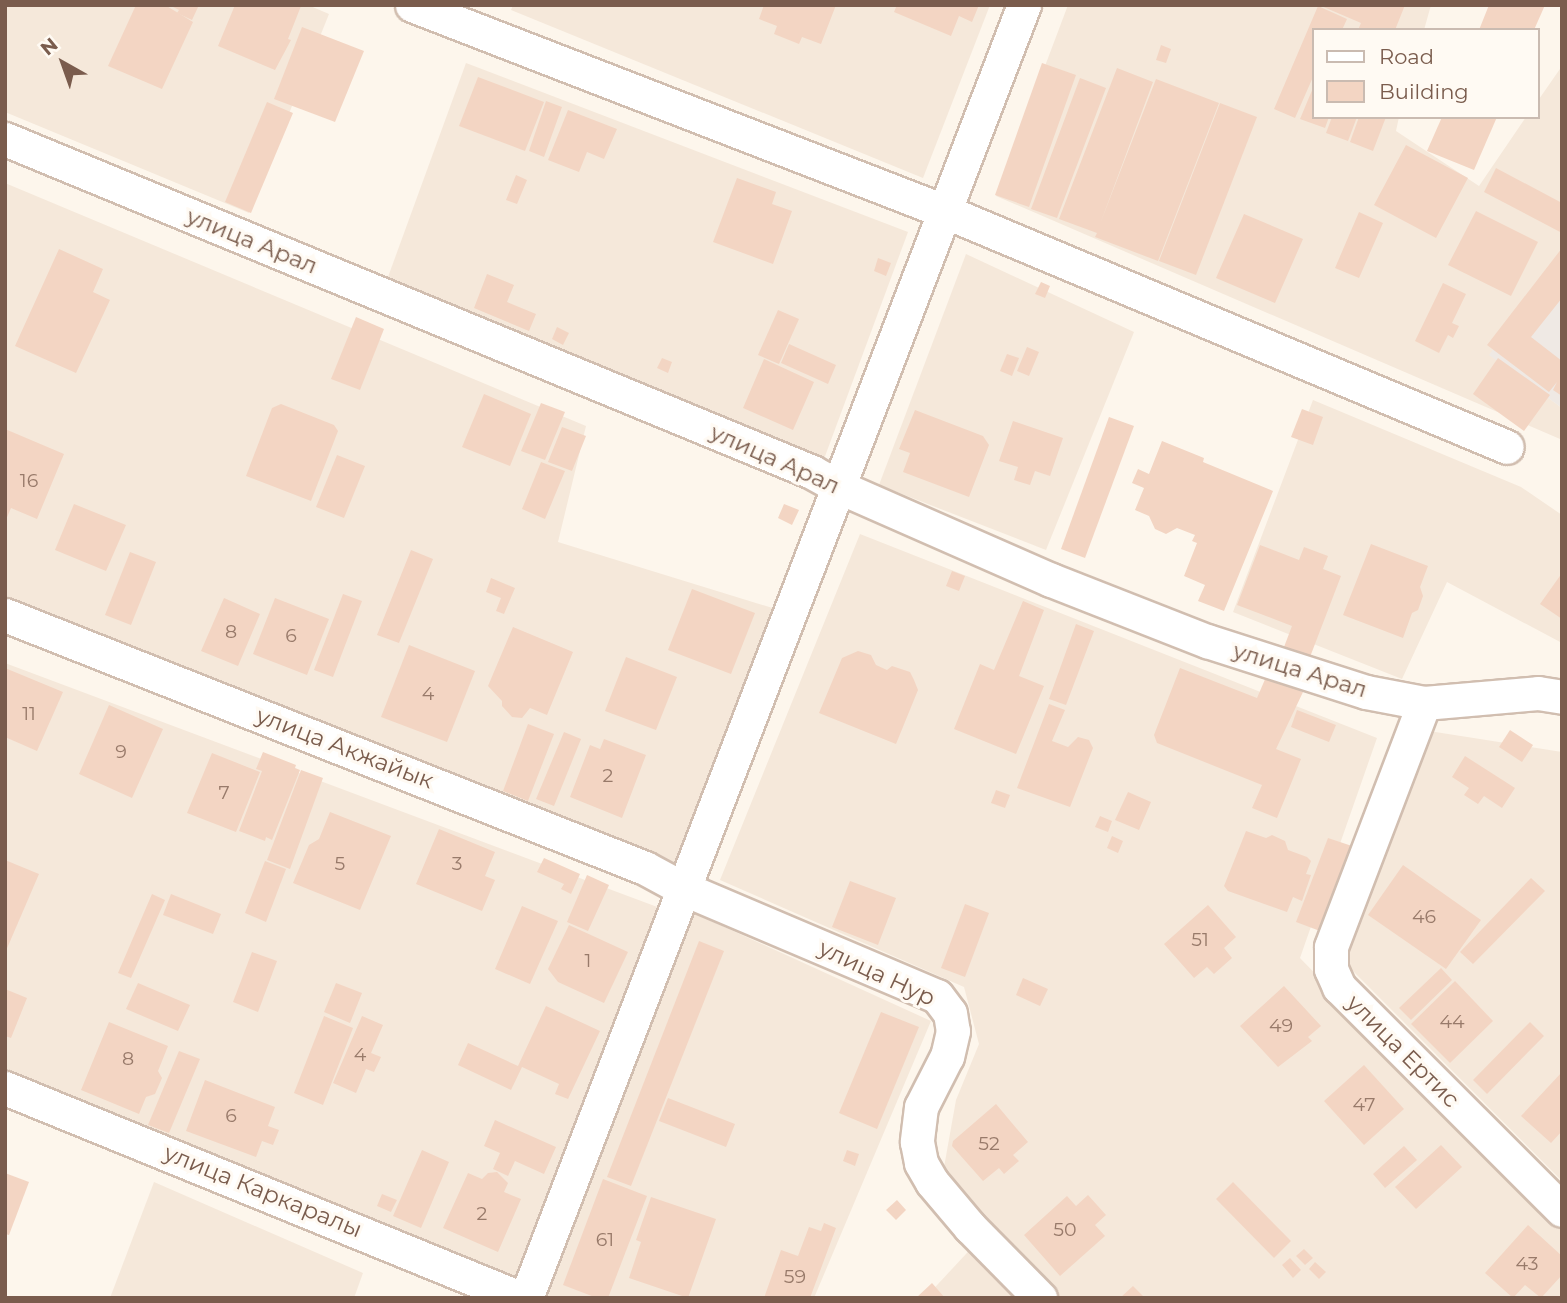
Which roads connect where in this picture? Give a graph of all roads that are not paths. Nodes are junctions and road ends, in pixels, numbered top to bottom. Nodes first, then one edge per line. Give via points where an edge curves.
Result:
1 (412, 5) edge
2 (1024, 5) edge
3 (487, 20) edge
4 (5, 139) edge
5 (944, 211) junction
6 (1507, 447) dead end
7 (837, 486) junction
8 (5, 615) edge
9 (1562, 697) edge
10 (1424, 703) junction
11 (682, 888) junction
12 (5, 1088) edge
13 (1562, 1210) edge
14 (520, 1298) edge
15 (526, 1298) edge
16 (1040, 1298) edge

1 - 3 street
2 - 5 street
3 - 5 street
4 - 7 street, улица Арал
5 - 6 street
5 - 7 street
7 - 10 street, улица Арал via 1051,580 1208,640 1366,692
7 - 11 street
8 - 11 street, улица Акжайык via 432,781 645,868
9 - 10 street, улица Арал via 1538,694
10 - 13 street, улица Ертис via 1331,947 1331,970 1339,987
11 - 15 street
11 - 16 street, улица Нур via 937,996 950,1013 953,1031 947,1056 921,1107 917,1142 921,1163 970,1227
12 - 14 street, улица Каркаралы

